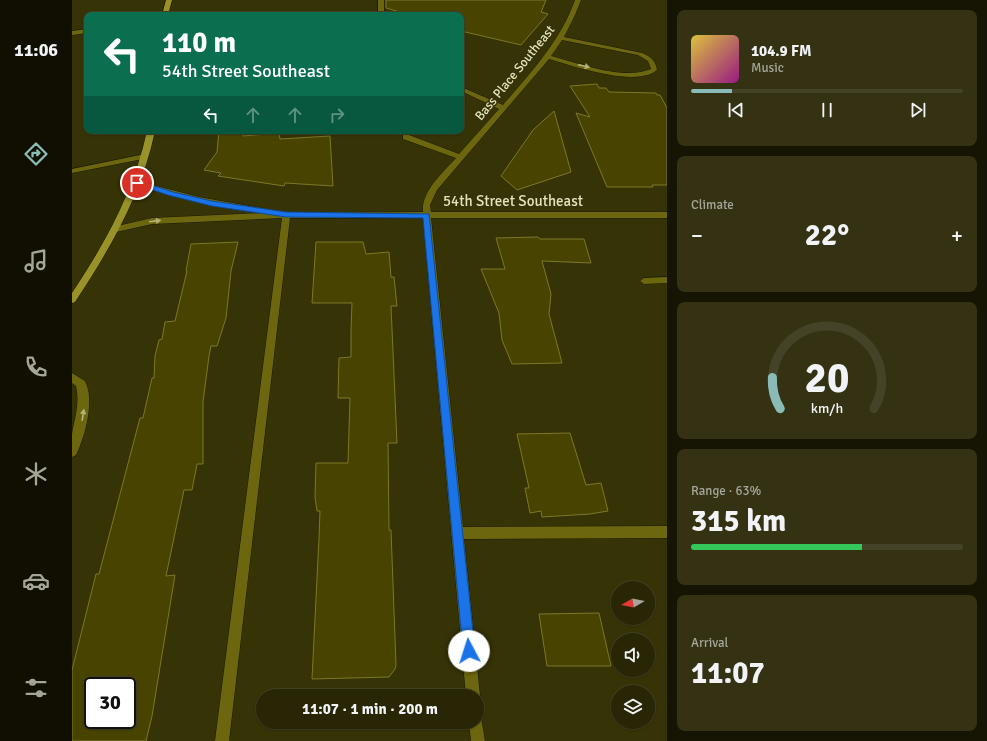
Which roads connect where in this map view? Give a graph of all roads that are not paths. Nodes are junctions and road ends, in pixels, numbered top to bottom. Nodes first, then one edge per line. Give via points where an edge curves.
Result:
1 (169, 0) edge
2 (381, 0) edge
3 (578, 0) edge
4 (166, 12) edge
5 (381, 12) edge
6 (84, 31) edge
7 (72, 33) edge
8 (561, 38) junction
9 (546, 57) junction
10 (464, 91) edge
11 (503, 108) junction
12 (150, 134) edge
13 (406, 137) dead end
14 (145, 156) junction
15 (461, 156) junction
16 (72, 171) edge
17 (137, 183) junction
18 (286, 215) junction
19 (426, 215) junction
20 (667, 215) edge
21 (116, 229) junction
22 (667, 280) edge
23 (644, 281) dead end
24 (72, 300) edge
25 (72, 377) edge
26 (72, 452) edge
27 (667, 532) edge
28 (457, 533) junction
29 (472, 689) edge
30 (477, 729) edge
31 (222, 741) edge
32 (478, 741) edge

1 - 4 main road
2 - 5 street
3 - 8 street, Bass Place Southeast via 574,14
6 - 7 street
8 - 9 street, Bass Place Southeast
9 -> 8 street via 621,75 649,74 654,70 652,61 640,54
9 - 11 street, Bass Place Southeast
10 - 11 street
11 - 15 street, Bass Place Southeast
12 - 14 main road
13 - 15 street
14 - 16 street
14 - 17 main road
15 - 19 street, Bass Place Southeast via 430,194
17 - 18 street, 54th Street Southeast via 212,204
17 - 21 main road
18 - 19 street, 54th Street Southeast
21 -> 18 street, 54th Street Southeast via 152,221
18 - 31 street
19 - 20 street, 54th Street Southeast
19 - 28 street, Bass Place Southeast
21 - 24 main road
22 - 23 street
26 -> 25 street via 84,406 81,384
27 - 28 street
28 - 29 street, Bass Place Southeast
30 - 32 street

